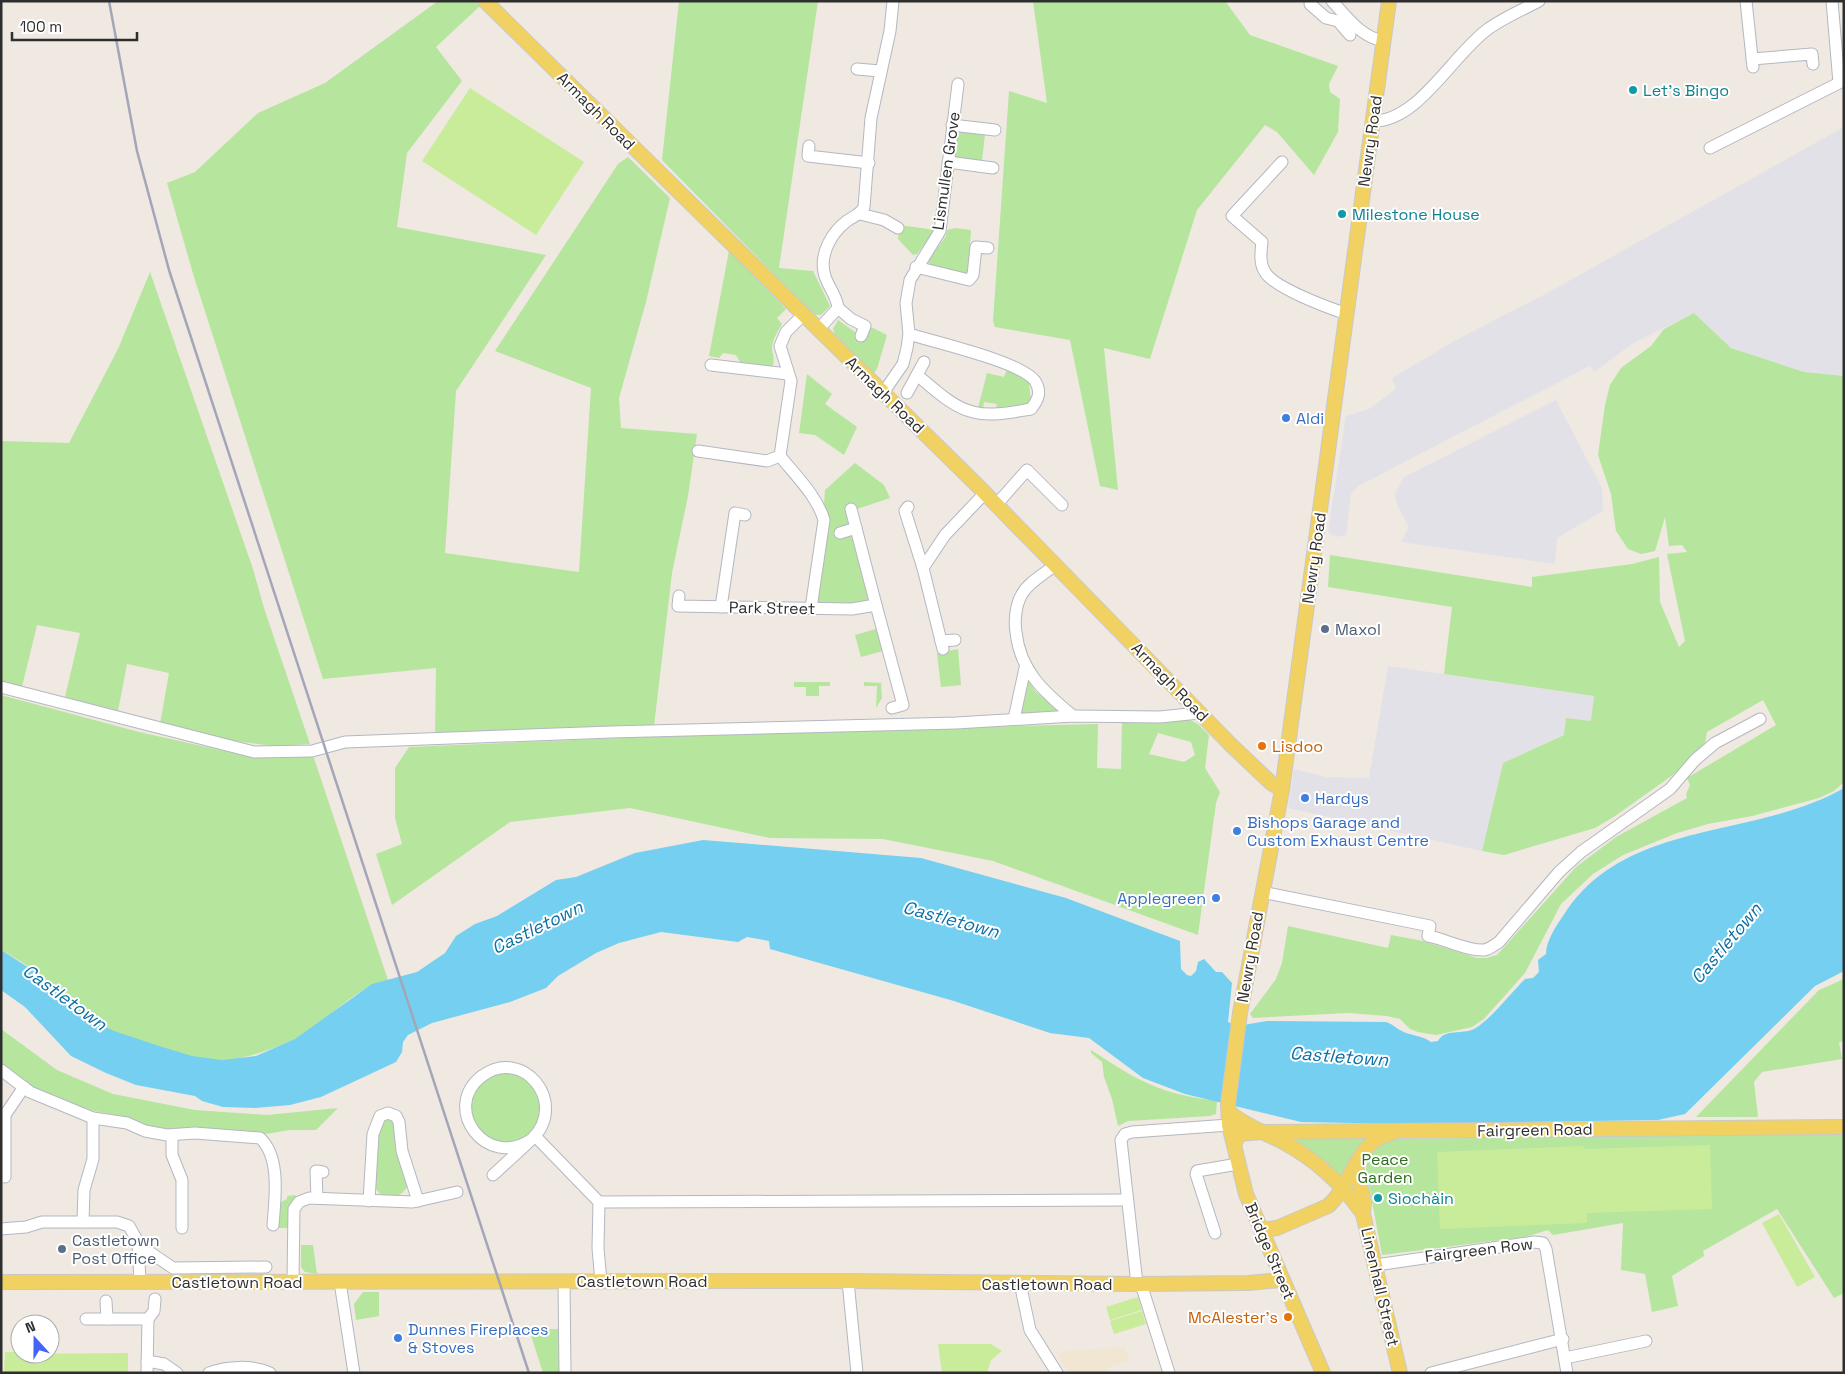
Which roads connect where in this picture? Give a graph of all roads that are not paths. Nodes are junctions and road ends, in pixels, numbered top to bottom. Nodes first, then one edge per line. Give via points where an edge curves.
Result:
1 (486, 1) edge
2 (893, 1) edge
3 (1332, 1) edge
4 (1388, 1) edge
5 (1538, 1) edge
6 (1746, 1) edge
7 (1832, 1) edge
8 (1310, 4) dead end
9 (1320, 12) junction
10 (1350, 35) dead end
11 (1383, 41) junction
12 (1813, 64) dead end
13 (856, 69) dead end
14 (880, 71) junction
15 (958, 84) dead end
16 (1372, 121) junction
17 (952, 125) junction
18 (995, 130) dead end
19 (808, 146) dead end
20 (1710, 148) dead end
21 (948, 162) junction
22 (1282, 162) dead end
23 (869, 163) junction
24 (993, 168) dead end
25 (860, 214) junction
26 (898, 228) dead end
27 (988, 248) dead end
28 (916, 267) junction
29 (838, 308) junction
30 (1347, 314) junction
31 (803, 315) junction
32 (818, 330) junction
33 (909, 334) junction
34 (861, 336) dead end
35 (924, 362) dead end
36 (711, 365) dead end
37 (788, 374) junction
38 (917, 375) junction
39 (883, 393) junction
40 (907, 393) dead end
41 (698, 451) dead end
42 (780, 456) junction
43 (985, 493) junction
44 (996, 504) junction
45 (1062, 505) dead end
46 (908, 507) dead end
47 (851, 509) dead end
48 (745, 515) dead end
49 (856, 528) junction
50 (840, 533) dead end
51 (1054, 566) junction
52 (923, 568) junction
53 (679, 596) dead end
54 (876, 604) junction
55 (721, 607) junction
56 (811, 608) junction
57 (954, 640) dead end
58 (1025, 668) junction
59 (1, 687) edge
60 (892, 708) dead end
61 (1199, 713) junction
62 (1073, 716) junction
63 (1014, 719) junction
64 (1760, 719) dead end
65 (1282, 790) junction
66 (1262, 892) junction
67 (1, 1070) edge
68 (24, 1087) junction
69 (1229, 1114) junction
70 (93, 1118) junction
71 (1844, 1127) edge
72 (1403, 1131) junction
73 (1262, 1132) junction
74 (172, 1135) junction
75 (534, 1138) junction
76 (1234, 1145) junction
77 (1238, 1164) junction
78 (1356, 1166) junction
79 (323, 1172) dead end
80 (493, 1175) dead end
81 (5, 1177) dead end
82 (1342, 1188) junction
83 (456, 1192) dead end
84 (317, 1198) junction
85 (1127, 1200) junction
86 (369, 1201) junction
87 (418, 1201) junction
88 (598, 1202) junction
89 (1363, 1214) junction
90 (83, 1222) junction
91 (273, 1225) dead end
92 (182, 1228) dead end
93 (1, 1229) edge
94 (1261, 1230) junction
95 (1215, 1233) dead end
96 (139, 1252) junction
97 (1376, 1265) junction
98 (266, 1267) dead end
99 (1282, 1280) junction
100 (293, 1281) junction
101 (564, 1281) junction
102 (1, 1282) edge
103 (140, 1282) junction
104 (340, 1282) junction
105 (602, 1282) junction
106 (848, 1282) junction
107 (1020, 1284) junction
108 (1139, 1284) junction
109 (155, 1299) dead end
110 (106, 1301) dead end
111 (86, 1319) dead end
112 (107, 1319) junction
113 (148, 1319) junction
114 (1563, 1339) junction
115 (1646, 1341) dead end
116 (1565, 1358) junction
117 (147, 1361) junction
118 (147, 1373) edge
119 (177, 1373) edge
120 (209, 1373) edge
121 (270, 1373) edge
122 (354, 1373) edge
123 (565, 1373) edge
124 (857, 1373) edge
125 (1057, 1373) edge
126 (1169, 1373) edge
127 (1323, 1373) edge
128 (1400, 1373) edge
129 (1431, 1373) edge
130 (1567, 1373) edge

1 - 31 main road, Armagh Road
2 - 14 street via 890,31
3 - 9 street
3 - 11 street via 1355,27 1368,37
4 - 11 main road, Newry Road
5 - 16 street via 1487,29 1409,107 1386,119
6 - 12 street via 1753,63 1812,54
7 - 20 street via 1840,83
8 - 9 street
9 - 10 street via 1326,18 1338,21
11 - 16 main road, Newry Road
13 - 14 street
14 - 23 street via 871,118
15 - 17 street, Lismullen Grove
16 - 30 main road, Newry Road
17 - 18 street
17 - 21 street, Lismullen Grove
19 - 23 street via 808,156
21 - 24 street
21 - 28 street, Lismullen Grove via 940,231
22 - 30 street via 1232,216 1262,242 1261,264 1266,274 1323,306
23 - 25 street via 864,207
25 - 26 street via 884,220
25 - 29 street via 834,234 824,257 824,274 838,301
27 - 28 street via 976,247 973,275 969,280
28 - 33 street, Lismullen Grove via 906,303
29 - 32 street
29 - 34 street via 865,326
30 - 65 main road, Newry Road
31 - 32 main road, Armagh Road
31 - 37 street via 786,332 780,346
32 - 39 main road, Armagh Road
33 - 38 street via 1016,367 1034,381 1038,400 1032,409 974,413 952,402
33 - 39 street, Lismullen Grove via 903,364
35 - 38 street
36 - 37 street via 730,361
37 - 42 street via 791,382
38 - 40 street
39 - 43 main road, Armagh Road
41 - 42 street via 767,461
42 - 56 street via 810,492 824,520
43 - 44 main road, Armagh Road
43 - 52 street via 945,534
44 - 45 street via 1027,470
44 - 51 main road, Armagh Road
46 - 52 street via 905,511
47 - 49 street
48 - 55 street via 735,513
49 - 50 street
49 - 54 street
51 - 58 street via 1030,585 1019,600 1015,624
51 - 61 main road, Armagh Road
52 - 57 street via 942,645
53 - 55 street, Park Street via 678,606
54 - 56 street, Park Street via 852,609
54 - 60 street via 903,705
55 - 56 street, Park Street
58 - 62 street via 1045,692
58 - 63 street
59 - 63 street via 254,752 312,751 345,742
61 - 62 street via 1160,717
61 - 65 main road, Armagh Road
62 - 63 street
64 - 66 street via 1715,743 1670,789 1581,852 1491,948 1484,950 1428,936 1430,926
65 - 66 main road, Newry Road
66 - 69 main road, Newry Road via 1240,1014
67 - 68 street
68 - 70 street
68 - 81 street via 5,1116
69 - 73 main road
69 - 76 main road, Bridge Street
69 - 85 street via 1125,1134 1122,1140
70 - 74 street
70 - 90 street via 93,1159 84,1190
71 - 72 main road, Fairgreen Road
72 - 73 main road, Fairgreen Road
72 - 78 main road via 1386,1134 1370,1144
73 - 76 main road, Fairgreen Road via 1241,1134 1236,1137
73 - 82 main road, Linenhall Street via 1303,1155
74 - 91 street via 194,1133 260,1138 267,1144 275,1191
74 - 92 street via 172,1156 182,1180
75 - 75 street via 544,1122 546,1108 540,1088 529,1076 515,1070 496,1070 483,1076 472,1088 466,1110 478,1137 501,1148 515,1148
75 - 80 street
75 - 88 street
76 - 77 main road, Bridge Street
77 - 94 main road, Bridge Street
77 - 95 street via 1197,1171 1196,1174
78 - 82 main road
78 - 89 main road via 1364,1202
79 - 84 street via 316,1172
82 - 89 main road, Linenhall Street
82 - 94 main road via 1334,1201 1321,1210 1277,1228
83 - 87 street
84 - 86 street
84 - 100 street via 299,1202 294,1209
85 - 88 street
85 - 108 street
86 - 87 street
86 - 87 street via 373,1134 380,1116 388,1113 396,1116 399,1122 402,1151
88 - 105 street
89 - 97 main road, Linenhall Street
90 - 93 street via 42,1222
90 - 96 street via 117,1222 129,1226 136,1234
94 - 99 main road, Bridge Street
96 - 98 street via 151,1252 173,1268
96 - 103 street
97 - 114 street, Fairgreen Row via 1543,1243
97 - 128 main road, Linenhall Street
99 - 108 main road, Castletown Road
99 - 127 main road, Bridge Street
100 - 103 main road, Castletown Road
100 - 104 main road, Castletown Road
101 - 104 main road, Castletown Road
101 - 105 main road, Castletown Road
101 - 123 street
102 - 103 main road, Castletown Road
104 - 122 street
105 - 106 main road, Castletown Road
106 - 107 main road, Castletown Road
106 - 124 street
107 - 108 main road, Castletown Road
107 - 125 street via 1030,1330
108 - 126 street
109 - 113 street via 154,1311
110 - 112 street
111 - 112 street
112 - 113 street
113 - 117 street
114 - 116 street
114 - 129 street
115 - 116 street
116 - 130 street
117 - 118 street
117 - 119 street via 164,1364
120 - 121 street via 228,1368 256,1368

